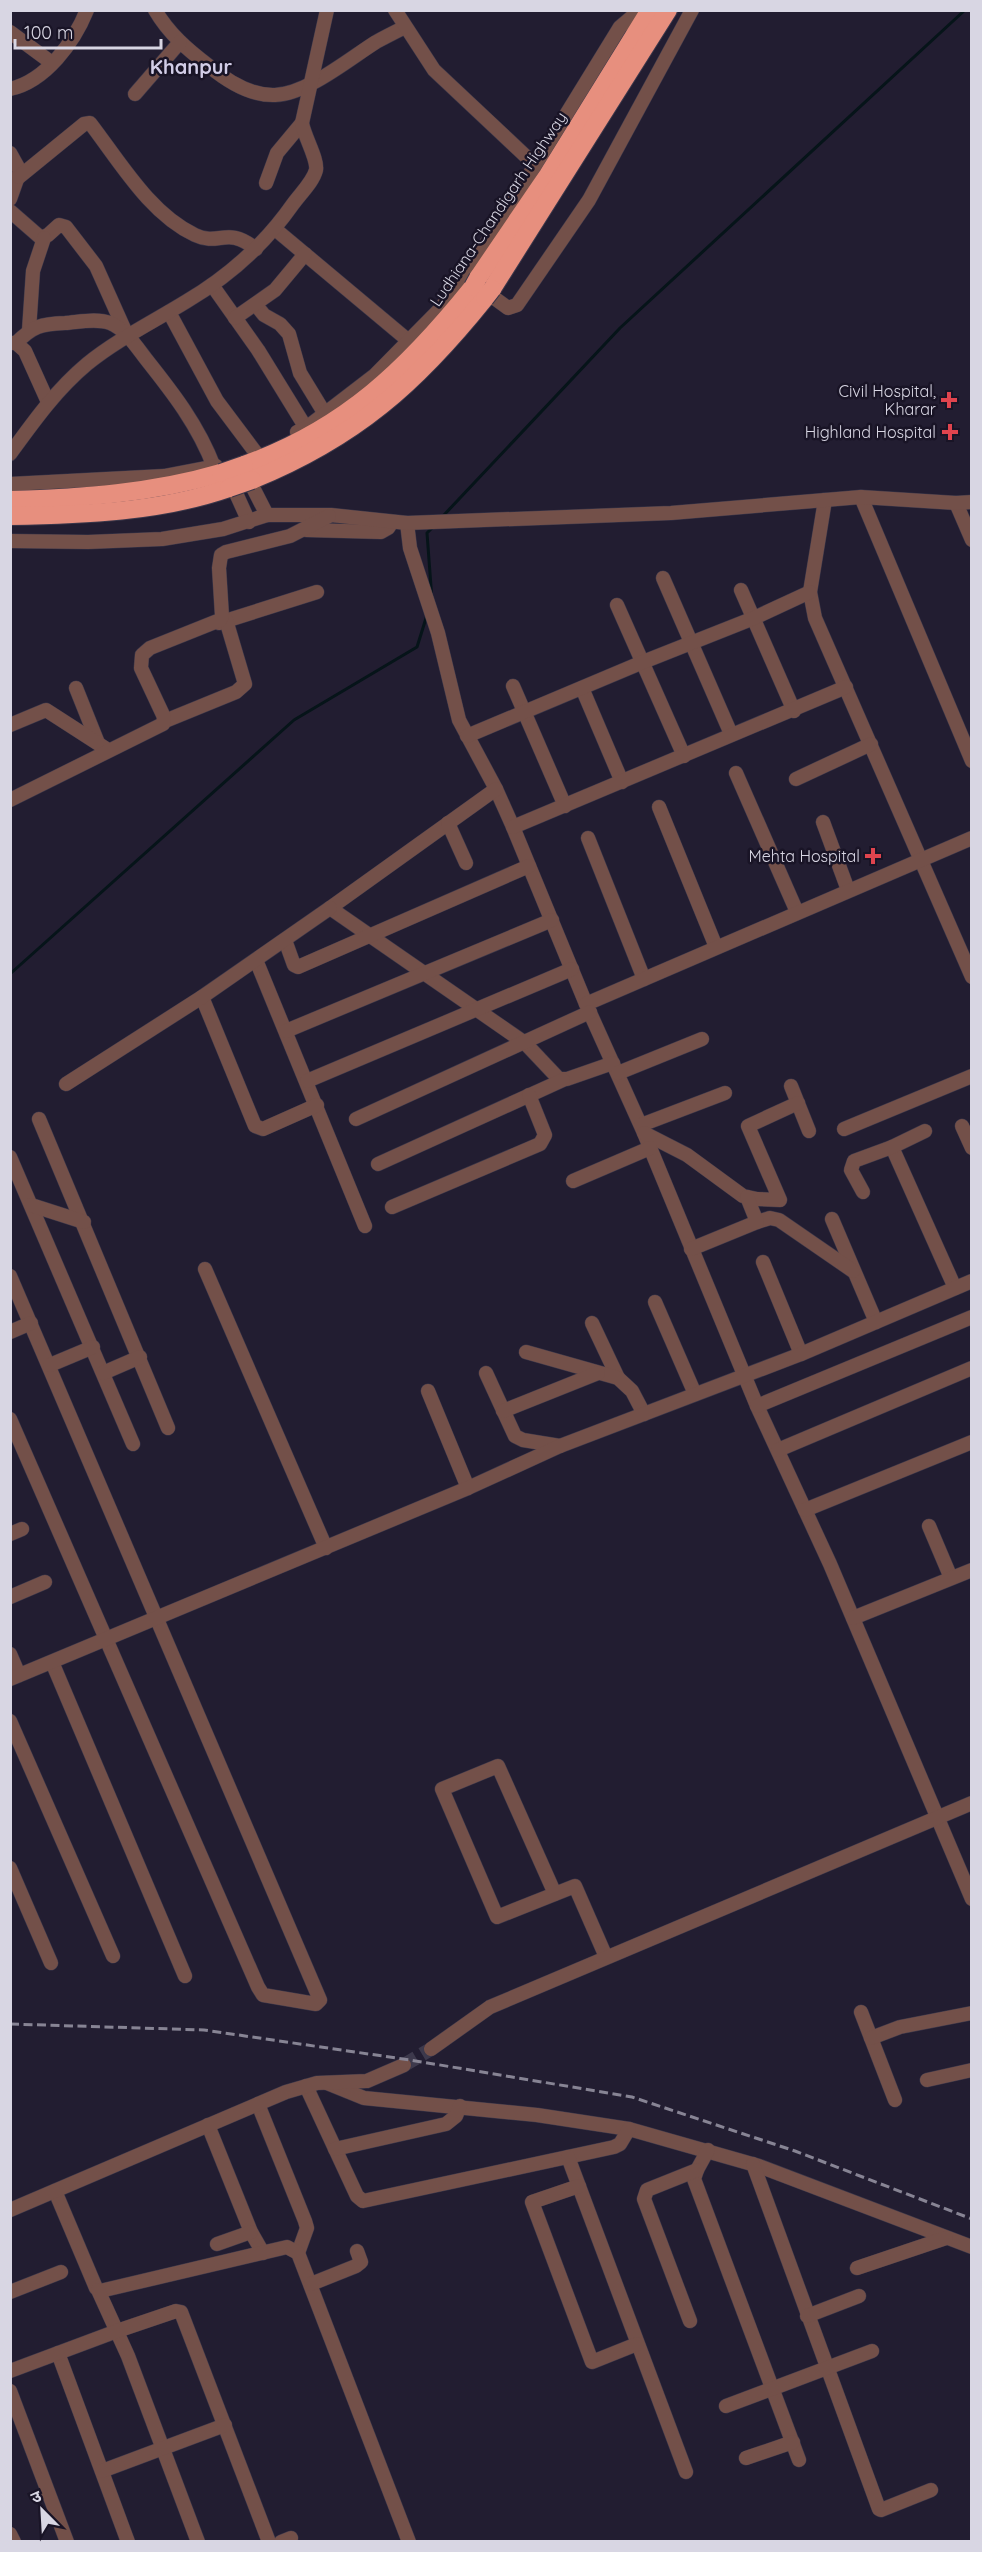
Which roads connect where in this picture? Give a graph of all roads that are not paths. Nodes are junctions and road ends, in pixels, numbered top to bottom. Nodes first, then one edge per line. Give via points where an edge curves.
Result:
1 (87, 10) edge
2 (155, 10) edge
3 (327, 10) edge
4 (395, 10) edge
5 (640, 10) edge
6 (650, 10) edge
7 (668, 10) edge
8 (692, 10) edge
9 (405, 27) junction
10 (10, 32) edge
11 (180, 42) junction
12 (52, 63) junction
13 (312, 83) junction
14 (10, 88) edge
15 (135, 94) dead end
16 (302, 123) junction
17 (10, 153) edge
18 (534, 164) junction
19 (19, 177) junction
20 (266, 183) dead end
21 (10, 199) edge
22 (11, 216) edge
23 (275, 230) junction
24 (44, 238) junction
25 (256, 249) junction
26 (306, 254) junction
27 (212, 285) junction
28 (479, 285) junction
29 (256, 305) junction
30 (168, 312) junction
31 (235, 318) junction
32 (28, 330) junction
33 (126, 335) junction
34 (410, 342) junction
35 (13, 343) edge
36 (48, 402) junction
37 (325, 414) junction
38 (306, 428) junction
39 (10, 454) edge
40 (248, 464) junction
41 (222, 473) junction
42 (861, 497) junction
43 (825, 500) junction
44 (972, 502) edge
45 (13, 503) edge
46 (956, 503) junction
47 (267, 515) junction
48 (331, 515) junction
49 (249, 522) junction
50 (392, 522) junction
51 (407, 523) junction
52 (305, 530) junction
53 (10, 535) edge
54 (972, 540) edge
55 (11, 541) edge
56 (663, 578) dead end
57 (741, 590) dead end
58 (317, 592) dead end
59 (810, 592) junction
60 (617, 605) dead end
61 (754, 618) junction
62 (221, 622) junction
63 (691, 643) junction
64 (643, 662) junction
65 (513, 687) dead end
66 (846, 687) junction
67 (76, 688) dead end
68 (582, 688) junction
69 (795, 711) junction
70 (525, 713) junction
71 (165, 721) junction
72 (10, 725) edge
73 (731, 734) junction
74 (467, 736) junction
75 (871, 744) junction
76 (103, 747) junction
77 (684, 756) junction
78 (972, 760) edge
79 (736, 774) dead end
80 (796, 778) dead end
81 (622, 782) junction
82 (496, 789) junction
83 (10, 800) edge
84 (565, 806) junction
85 (659, 807) dead end
86 (824, 822) dead end
87 (448, 823) junction
88 (513, 827) junction
89 (588, 838) dead end
90 (972, 838) edge
91 (921, 859) junction
92 (466, 863) dead end
93 (529, 866) junction
94 (848, 890) junction
95 (330, 908) junction
96 (797, 912) junction
97 (552, 920) junction
98 (368, 935) junction
99 (285, 940) junction
100 (716, 947) junction
101 (256, 960) junction
102 (572, 969) junction
103 (424, 974) junction
104 (972, 977) edge
105 (644, 979) junction
106 (202, 997) junction
107 (588, 1008) junction
108 (476, 1010) junction
109 (286, 1031) junction
110 (702, 1039) dead end
111 (525, 1043) junction
112 (616, 1068) junction
113 (972, 1076) edge
114 (563, 1080) junction
115 (307, 1081) junction
116 (66, 1084) dead end
117 (791, 1086) dead end
118 (725, 1093) dead end
119 (529, 1095) junction
120 (798, 1103) junction
121 (317, 1105) junction
122 (39, 1119) dead end
123 (356, 1119) dead end
124 (962, 1126) dead end
125 (643, 1129) junction
126 (844, 1129) dead end
127 (809, 1131) dead end
128 (925, 1131) dead end
129 (892, 1147) junction
130 (651, 1148) junction
131 (972, 1148) edge
132 (10, 1157) edge
133 (378, 1164) dead end
134 (573, 1181) dead end
135 (16, 1184) edge
136 (863, 1192) dead end
137 (747, 1197) junction
138 (780, 1200) junction
139 (31, 1205) junction
140 (392, 1207) dead end
141 (832, 1219) dead end
142 (84, 1222) junction
143 (757, 1222) junction
144 (365, 1226) dead end
145 (791, 1227) junction
146 (691, 1249) junction
147 (763, 1262) dead end
148 (205, 1269) dead end
149 (853, 1271) junction
150 (10, 1276) edge
151 (972, 1281) edge
152 (955, 1288) junction
153 (655, 1302) dead end
154 (972, 1317) edge
155 (876, 1322) junction
156 (31, 1323) junction
157 (592, 1323) dead end
158 (10, 1332) edge
159 (93, 1347) junction
160 (526, 1352) dead end
161 (801, 1354) junction
162 (140, 1357) junction
163 (50, 1365) junction
164 (972, 1368) edge
165 (103, 1373) junction
166 (486, 1373) dead end
167 (598, 1373) junction
168 (744, 1376) junction
169 (618, 1378) junction
170 (428, 1391) dead end
171 (695, 1394) junction
172 (757, 1406) junction
173 (503, 1411) junction
174 (644, 1414) junction
175 (10, 1419) edge
176 (168, 1428) dead end
177 (972, 1442) edge
178 (133, 1444) dead end
179 (560, 1446) junction
180 (778, 1450) junction
181 (468, 1488) junction
182 (805, 1510) junction
183 (929, 1526) dead end
184 (326, 1548) junction
185 (972, 1570) edge
186 (951, 1578) junction
187 (45, 1582) dead end
188 (10, 1597) edge
189 (156, 1618) junction
190 (853, 1618) junction
191 (105, 1640) junction
192 (10, 1654) edge
193 (52, 1662) junction
194 (15, 1677) edge
195 (10, 1721) edge
196 (972, 1803) edge
197 (937, 1817) junction
198 (10, 1868) edge
199 (555, 1894) junction
200 (972, 1899) edge
201 (113, 1956) dead end
202 (606, 1957) junction
203 (51, 1963) dead end
204 (185, 1976) dead end
205 (861, 2012) dead end
206 (972, 2013) edge
207 (871, 2038) junction
208 (431, 2049) tunnel mouth
209 (404, 2065) tunnel mouth
210 (972, 2070) edge
211 (927, 2080) dead end
212 (327, 2083) junction
213 (306, 2086) junction
214 (895, 2100) dead end
215 (258, 2103) junction
216 (460, 2106) junction
217 (208, 2125) junction
218 (629, 2129) junction
219 (335, 2149) junction
220 (708, 2150) junction
221 (568, 2157) junction
222 (753, 2164) junction
223 (697, 2170) junction
224 (579, 2186) junction
225 (55, 2191) junction
226 (10, 2210) edge
227 (251, 2232) junction
228 (946, 2238) junction
229 (217, 2244) dead end
230 (972, 2247) edge
231 (357, 2251) dead end
232 (263, 2253) junction
233 (298, 2253) junction
234 (857, 2268) dead end
235 (61, 2272) dead end
236 (311, 2284) junction
237 (98, 2290) junction
238 (10, 2292) edge
239 (859, 2296) dead end
240 (807, 2316) junction
241 (690, 2321) dead end
242 (117, 2331) junction
243 (637, 2344) junction
244 (872, 2351) dead end
245 (58, 2353) junction
246 (827, 2369) junction
247 (10, 2371) edge
248 (774, 2388) junction
249 (10, 2391) edge
250 (726, 2406) dead end
251 (225, 2426) junction
252 (793, 2442) junction
253 (163, 2449) junction
254 (746, 2458) dead end
255 (800, 2460) dead end
256 (102, 2471) junction
257 (686, 2472) dead end
258 (931, 2490) dead end
259 (10, 2534) edge
260 (14, 2541) edge
261 (66, 2541) edge
262 (128, 2541) edge
263 (198, 2541) edge
264 (269, 2541) edge
265 (409, 2541) edge

1 - 12 street via 69,44
2 - 11 street
3 - 13 street
4 - 9 street
5 - 18 street via 620,27
6 - 28 highway, Ludhiana-Chandigarh Highway
7 - 28 highway
8 - 28 street via 589,200 517,305 508,308
9 - 13 street
9 - 18 street via 434,70
10 - 12 street
11 - 13 street via 222,77 249,90 276,95
11 - 15 street
12 - 14 street via 32,81
13 - 16 street
16 - 20 street via 277,153
16 - 23 street via 316,171
17 - 19 street via 18,164
18 - 28 street via 494,232
19 - 21 street
19 - 25 street via 90,123 152,202 175,222 196,236 239,237
22 - 24 street
23 - 25 street
23 - 26 street
24 - 32 street via 33,271
24 - 33 street via 59,225 66,227 96,266
25 - 27 street
26 - 29 street via 279,286
26 - 34 street
27 - 30 street
27 - 31 street
28 - 34 street via 441,308
28 - 40 highway via 440,353 358,424 310,454
29 - 31 street
29 - 37 street via 289,334 297,368
30 - 33 street
30 - 40 street
31 - 38 street
32 - 33 street via 46,324 94,321 112,324
32 - 35 street
33 - 36 street via 87,364
33 - 41 street via 184,408
34 - 37 street
35 - 36 street via 25,351
36 - 39 street
37 - 38 street
38 - 40 street
40 - 41 highway, bridge
40 - 41 street
40 - 47 street
41 - 45 street via 164,476
41 - 45 highway via 205,497 156,506
41 - 49 street
42 - 43 street
42 - 46 street
42 - 78 street
43 - 51 street via 671,513
43 - 59 street
44 - 46 street
46 - 54 street
47 - 48 street
47 - 49 street
48 - 50 street
48 - 52 street
49 - 55 street via 162,538
50 - 51 street
50 - 52 street via 381,532
51 - 74 street via 410,548
52 - 62 street via 222,555
53 - 55 street
56 - 63 street
57 - 61 street
58 - 62 street
59 - 61 street
59 - 66 street via 815,618
60 - 64 street
61 - 63 street
61 - 69 street
62 - 71 street via 245,684 236,692
62 - 71 street via 150,648 142,655 141,668
63 - 64 street
63 - 73 street
64 - 68 street
64 - 77 street
65 - 70 street
66 - 69 street
66 - 75 street
67 - 76 street
68 - 70 street
68 - 81 street
69 - 73 street
70 - 74 street
70 - 84 street
71 - 76 street via 158,728
72 - 76 street via 46,710
73 - 77 street
74 - 82 street
75 - 80 street
75 - 91 street
76 - 83 street
77 - 81 street
79 - 96 street
81 - 84 street
82 - 87 street
82 - 88 street
84 - 88 street
85 - 100 street
86 - 94 street
87 - 92 street
87 - 95 street
88 - 93 street
89 - 105 street
90 - 91 street
91 - 94 street
91 - 104 street
93 - 97 street
93 - 98 street
94 - 96 street
95 - 98 street
95 - 99 street
96 - 100 street
97 - 102 street
97 - 103 street
98 - 99 street via 298,967
98 - 103 street
99 - 101 street
100 - 105 street
101 - 106 street
101 - 109 street
102 - 107 street
102 - 108 street
103 - 108 street
103 - 109 street
105 - 107 street
106 - 116 street
106 - 121 street via 255,1126 263,1129
107 - 111 street
107 - 112 street
108 - 111 street
108 - 115 street
109 - 115 street
110 - 112 street
111 - 114 street
111 - 123 street
112 - 114 street
112 - 125 street
113 - 126 street
114 - 119 street
115 - 121 street
117 - 120 street
118 - 125 street
119 - 133 street
119 - 140 street via 545,1135 540,1144
120 - 127 street
120 - 138 street via 748,1126
121 - 144 street
122 - 142 street
124 - 131 street
125 - 130 street
125 - 137 street
128 - 129 street
129 - 136 street via 851,1165
129 - 152 street
130 - 134 street
130 - 146 street
132 - 135 street
135 - 139 street
137 - 138 street
137 - 143 street
138 - 145 street
139 - 142 street
139 - 159 street
141 - 149 street
142 - 162 street
143 - 145 street via 774,1219
143 - 146 street
145 - 149 street
146 - 168 street
147 - 161 street
148 - 184 street
149 - 155 street
150 - 156 street
151 - 152 street
152 - 155 street
153 - 171 street
154 - 172 street
155 - 161 street
156 - 158 street
156 - 163 street
157 - 169 street
159 - 163 street
159 - 165 street
160 - 167 street
161 - 168 street
162 - 165 street
162 - 176 street
163 - 189 street
164 - 180 street
165 - 178 street
166 - 173 street
167 - 169 street
167 - 173 street
168 - 171 street
168 - 172 street
169 - 174 street via 632,1391
170 - 181 street
171 - 174 street
172 - 180 street
173 - 179 street via 515,1436
174 - 179 street
175 - 191 street
177 - 182 street
179 - 181 street
180 - 182 street
181 - 184 street
182 - 190 street
183 - 186 street
184 - 189 street
185 - 186 street
186 - 190 street
187 - 188 street
189 - 191 street
189 - 191 street via 320,2000 316,2004 263,1995 258,1987 113,1650
190 - 197 street
191 - 193 street
192 - 194 street
193 - 194 street
193 - 204 street
195 - 201 street
196 - 197 street
197 - 200 street
197 - 202 street
198 - 203 street
199 - 199 street via 497,1917 442,1789 498,1767
199 - 202 street via 575,1886
202 - 208 street via 490,2007
205 - 207 street
206 - 207 street via 900,2027
207 - 214 street
209 - 212 street via 367,2081
210 - 211 street
212 - 213 street
212 - 216 street via 364,2098
213 - 215 street
213 - 219 street
215 - 217 street
215 - 233 street via 305,2221
216 - 218 street
216 - 219 street via 446,2124
217 - 225 street
217 - 227 street
218 - 220 street
218 - 221 street via 617,2146
219 - 221 street via 363,2201
220 - 222 street
220 - 223 street
221 - 224 street
222 - 228 street
222 - 240 street
223 - 241 street via 644,2194
223 - 248 street via 694,2179
224 - 243 street
224 - 243 street via 532,2202 592,2362
225 - 226 street
225 - 237 street
227 - 229 street
227 - 232 street
228 - 230 street
228 - 234 street
231 - 236 street via 361,2262 356,2266
232 - 233 street via 287,2247
232 - 237 street
233 - 236 street
235 - 238 street
236 - 265 street
237 - 242 street
239 - 240 street
240 - 246 street
242 - 245 street
242 - 251 street via 181,2312
242 - 253 street
243 - 257 street
244 - 246 street
245 - 247 street
245 - 256 street
246 - 248 street
246 - 258 street via 879,2509
248 - 250 street
248 - 252 street
249 - 261 street
251 - 253 street
251 - 264 street
252 - 254 street
252 - 255 street
253 - 256 street
253 - 263 street
256 - 262 street
259 - 260 street

